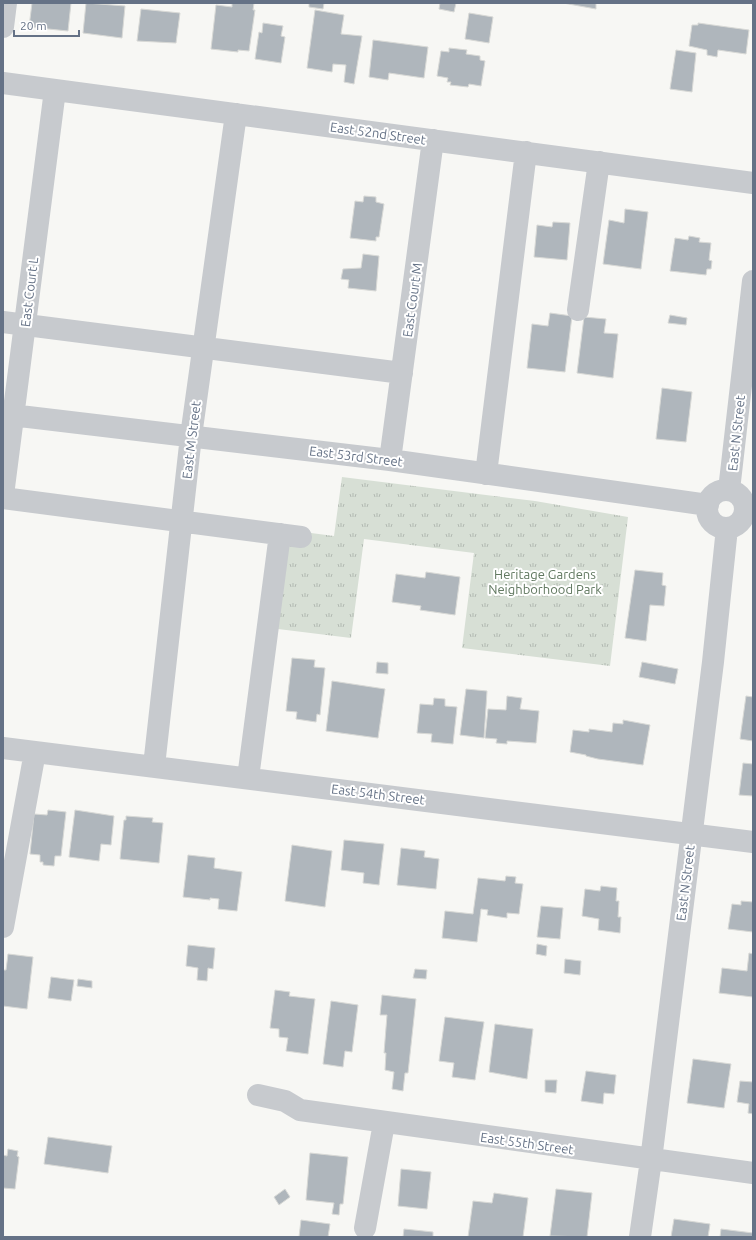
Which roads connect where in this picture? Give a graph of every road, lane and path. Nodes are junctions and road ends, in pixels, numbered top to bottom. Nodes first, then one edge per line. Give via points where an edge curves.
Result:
1 (6, 3) edge
2 (3, 27) edge
3 (3, 83) edge
4 (55, 90) junction
5 (236, 114) junction
6 (433, 140) junction
7 (526, 152) junction
8 (599, 162) junction
9 (753, 184) edge
10 (753, 281) edge
11 (578, 310) dead end
12 (3, 322) edge
13 (25, 325) junction
14 (203, 348) junction
15 (402, 373) junction
16 (8, 414) edge
17 (191, 436) junction
18 (390, 460) junction
19 (486, 474) junction
20 (729, 490) junction
21 (3, 496) edge
22 (708, 504) junction
23 (749, 509) edge
24 (181, 521) junction
25 (727, 528) junction
26 (280, 534) junction
27 (301, 537) dead end
28 (3, 748) edge
29 (35, 752) junction
30 (154, 766) junction
31 (248, 778) junction
32 (691, 835) junction
33 (753, 842) edge
34 (3, 926) edge
35 (258, 1095) dead end
36 (384, 1123) junction
37 (651, 1160) junction
38 (753, 1173) edge
39 (365, 1228) dead end
40 (640, 1237) edge

1 - 2 street
3 - 4 street, East 52nd Street
4 - 5 street, East 52nd Street
4 - 13 street, East Court L
5 - 6 street, East 52nd Street
5 - 14 street, East M Street
6 - 7 street, East 52nd Street
6 - 15 street, East Court M
7 - 8 street, East 52nd Street
7 - 19 street
8 - 9 street, East 52nd Street
8 - 11 street
10 - 20 street, East N Street
12 - 13 street
13 - 14 street
13 - 16 street, East Court L
14 - 15 street
14 - 17 street, East M Street
15 - 18 street, East Court M
16 - 17 street, East 53rd Street
16 - 21 street, East Court L
17 - 18 street, East 53rd Street
17 - 24 street, East M Street
18 - 19 street, East 53rd Street
19 - 22 street, East 53rd Street
20 - 22 street via 718,492
20 - 23 street via 741,496
21 - 24 street
22 - 25 street via 707,510 712,521
23 - 25 street via 738,524
24 - 26 street
24 - 30 street, East M Street
25 - 32 street, East N Street
26 - 27 street
26 - 31 street
28 - 29 street, East 54th Street
29 - 30 street, East 54th Street
29 - 34 street
30 - 31 street, East 54th Street
31 - 32 street, East 54th Street
32 - 33 street, East 54th Street
32 - 37 street, East N Street
35 - 36 street, East 55th Street via 285,1101 300,1110
36 - 37 street, East 55th Street
36 - 39 street
37 - 38 street, East 55th Street
37 - 40 street, East N Street

